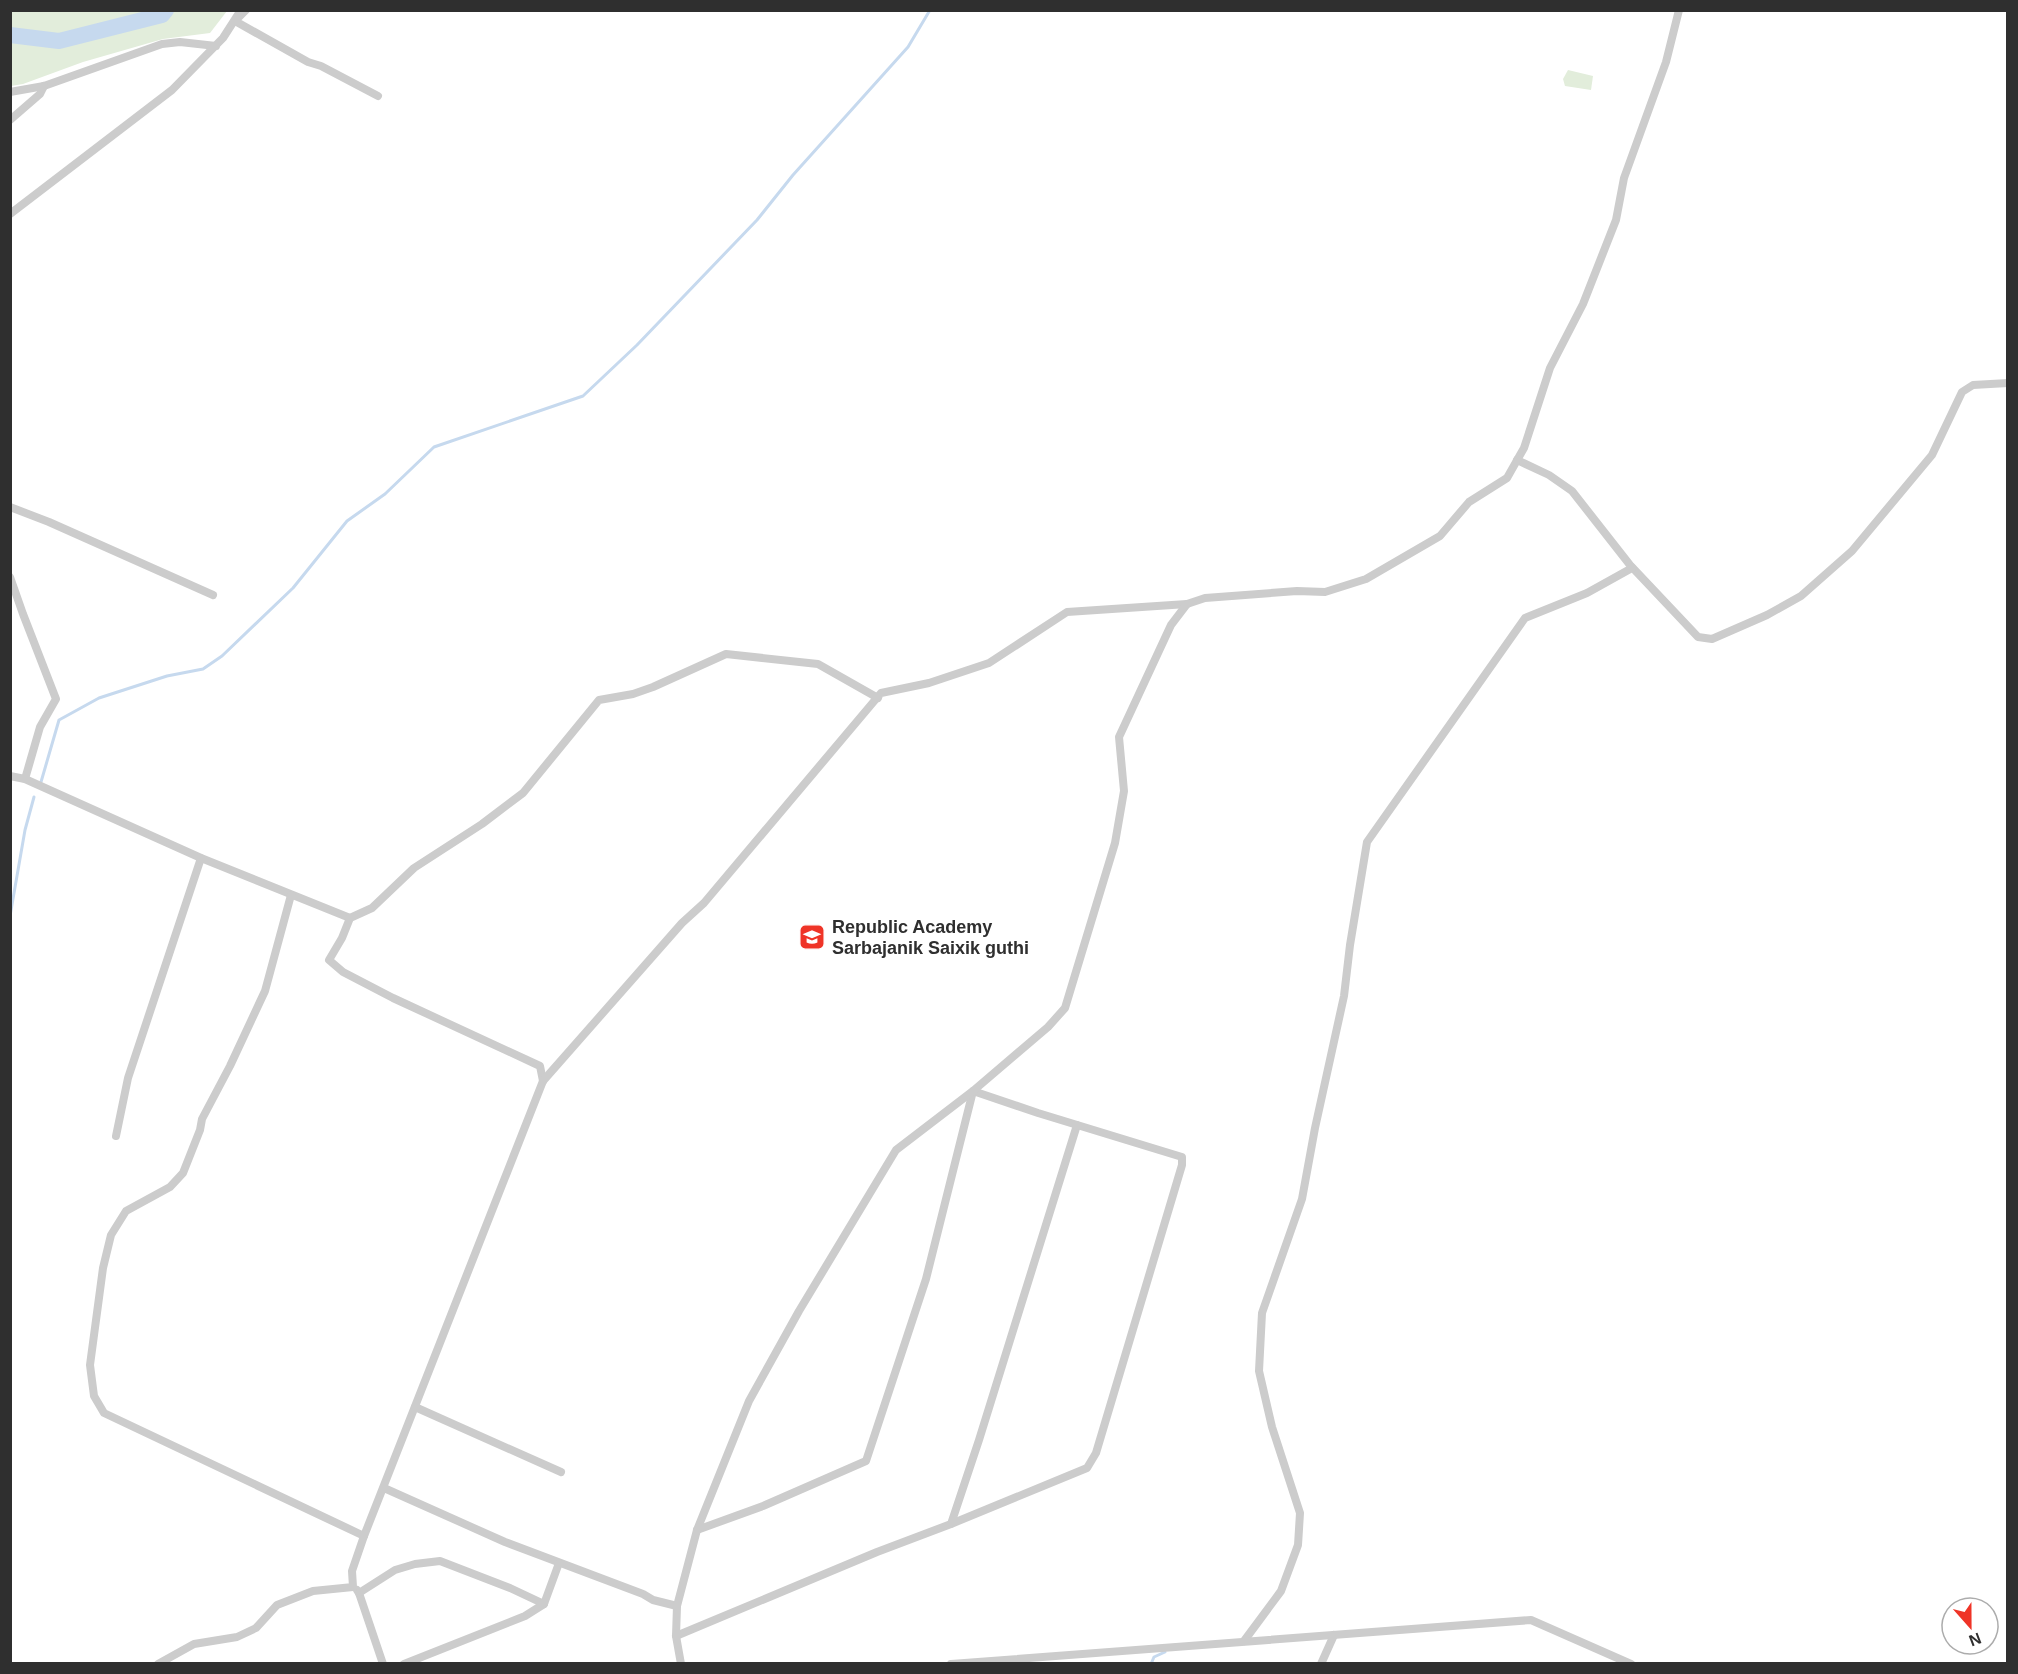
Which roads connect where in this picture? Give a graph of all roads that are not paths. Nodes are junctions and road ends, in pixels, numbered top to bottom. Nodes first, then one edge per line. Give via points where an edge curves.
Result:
1 (241, 10) edge
2 (246, 10) edge
3 (1679, 10) edge
4 (235, 21) junction
5 (216, 46) junction
6 (44, 86) junction
7 (10, 92) edge
8 (378, 96) dead end
9 (10, 120) edge
10 (10, 214) edge
11 (2007, 383) edge
12 (1517, 460) junction
13 (10, 507) edge
14 (1632, 568) junction
15 (10, 576) edge
16 (213, 596) dead end
17 (1187, 604) junction
18 (878, 698) junction
19 (10, 776) edge
20 (25, 779) junction
21 (201, 858) junction
22 (291, 895) junction
23 (350, 918) junction
24 (543, 1080) junction
25 (973, 1091) junction
26 (1077, 1125) junction
27 (116, 1136) dead end
28 (415, 1407) junction
29 (561, 1472) dead end
30 (384, 1488) junction
31 (951, 1524) junction
32 (697, 1530) junction
33 (364, 1536) junction
34 (559, 1563) junction
35 (356, 1590) junction
36 (544, 1604) junction
37 (677, 1606) junction
38 (1334, 1635) junction
39 (676, 1636) junction
40 (1244, 1641) junction
41 (158, 1664) edge
42 (384, 1664) edge
43 (404, 1664) edge
44 (681, 1664) edge
45 (951, 1664) edge
46 (1321, 1664) edge
47 (1631, 1664) edge

1 - 4 street
2 - 4 street
3 - 12 street via 1666,62 1624,178 1616,220 1583,304 1550,368
4 - 5 street
4 - 8 street
5 - 6 street via 162,44
5 - 10 street via 172,90
6 - 7 street
6 - 9 street
11 - 14 street via 1973,385 1962,392 1932,455 1852,551 1801,596 1767,615 1712,639 1698,638
12 - 14 street via 1572,490
12 - 17 street via 1507,478 1469,502 1440,536 1366,579 1325,592 1205,598
13 - 16 street
14 - 40 street via 1587,593 1525,618 1367,842 1344,996 1302,1199 1262,1313 1259,1371 1272,1427 1300,1513 1298,1545 1281,1591
15 - 20 street via 56,699 40,727
17 - 18 street via 1067,612 989,663 929,683 881,693
17 - 25 street via 1171,625 1119,737 1124,791 1115,843 1065,1008
18 - 23 street via 818,664 726,654 633,694 599,700 523,794 414,868 372,908
18 - 24 street via 704,903
19 - 20 street
20 - 21 street
21 - 22 street
21 - 27 street via 128,1078
22 - 23 street
22 - 33 street via 265,991 202,1119 183,1173 170,1187 126,1211 111,1235 90,1365 94,1396 104,1413
23 - 24 street via 329,960 343,972 540,1066
24 - 28 street
25 - 26 street
25 - 32 street via 896,1150 749,1401
25 - 32 street via 926,1279 866,1461
26 - 31 street
26 - 31 street via 1182,1157 1183,1161 1096,1453 1087,1468
28 - 29 street
28 - 30 street
30 - 33 street
30 - 34 street
31 - 39 street
32 - 37 street
33 - 35 street via 352,1571
34 - 36 street
34 - 37 street
35 - 36 street via 395,1570 440,1561
35 - 41 street via 313,1591 286,1601 277,1605 256,1628 237,1637 194,1644
35 - 42 street
36 - 43 street via 525,1616
37 - 39 street
38 - 40 street
38 - 46 street
38 - 47 street via 1531,1620
39 - 44 street
40 - 45 street

